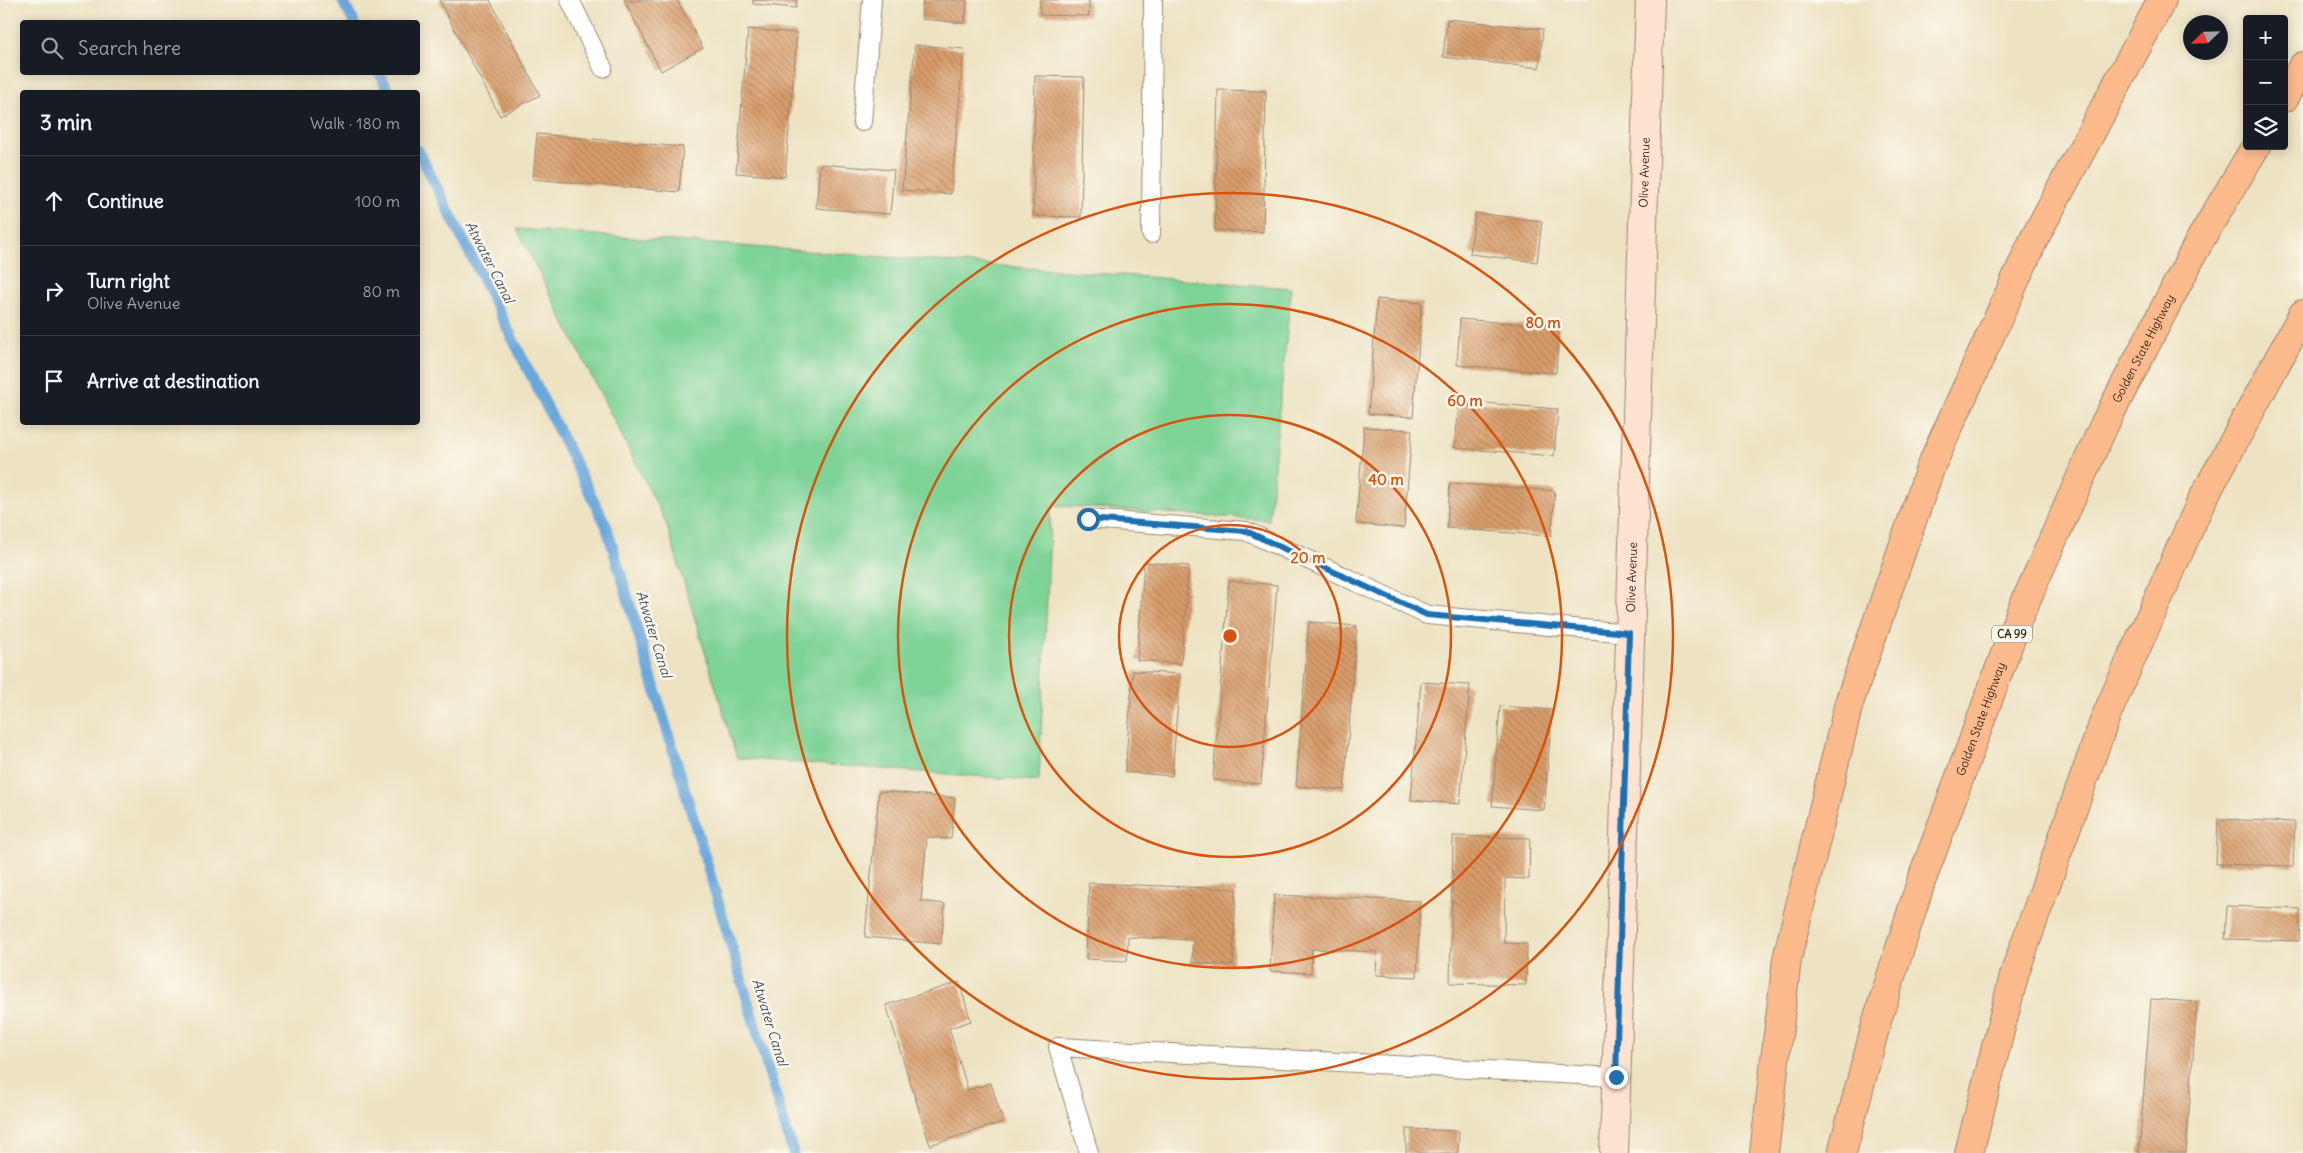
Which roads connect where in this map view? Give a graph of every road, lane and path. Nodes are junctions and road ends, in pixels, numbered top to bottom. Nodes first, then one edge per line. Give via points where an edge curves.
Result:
1 (570, 0) edge
2 (872, 0) edge
3 (1153, 0) edge
4 (1650, 0) edge
5 (2162, 0) edge
6 (2303, 66) edge
7 (604, 68) dead end
8 (2288, 91) edge
9 (862, 122) dead end
10 (2254, 150) edge
11 (1150, 234) dead end
12 (2303, 314) edge
13 (1088, 519) dead end
14 (1629, 633) junction
15 (1616, 1077) junction
16 (1089, 1153) edge
17 (1614, 1153) edge
18 (1764, 1153) edge
19 (1842, 1153) edge
20 (1969, 1153) edge

1 - 7 lane
2 - 9 lane
3 - 11 lane
4 - 14 main road, Olive Avenue
5 - 18 highway via 2034,239 1931,466 1849,703 1787,959
6 - 8 highway
10 - 19 highway, Golden State Highway / CA 99 via 2200,240 2104,426 2019,616 1921,882 1878,1017
12 - 20 highway via 2201,502 2106,716 2014,972
13 - 14 lane via 1246,531 1427,615
14 - 15 main road, Olive Avenue
15 - 16 lane via 1058,1046
15 - 17 main road, Olive Avenue

